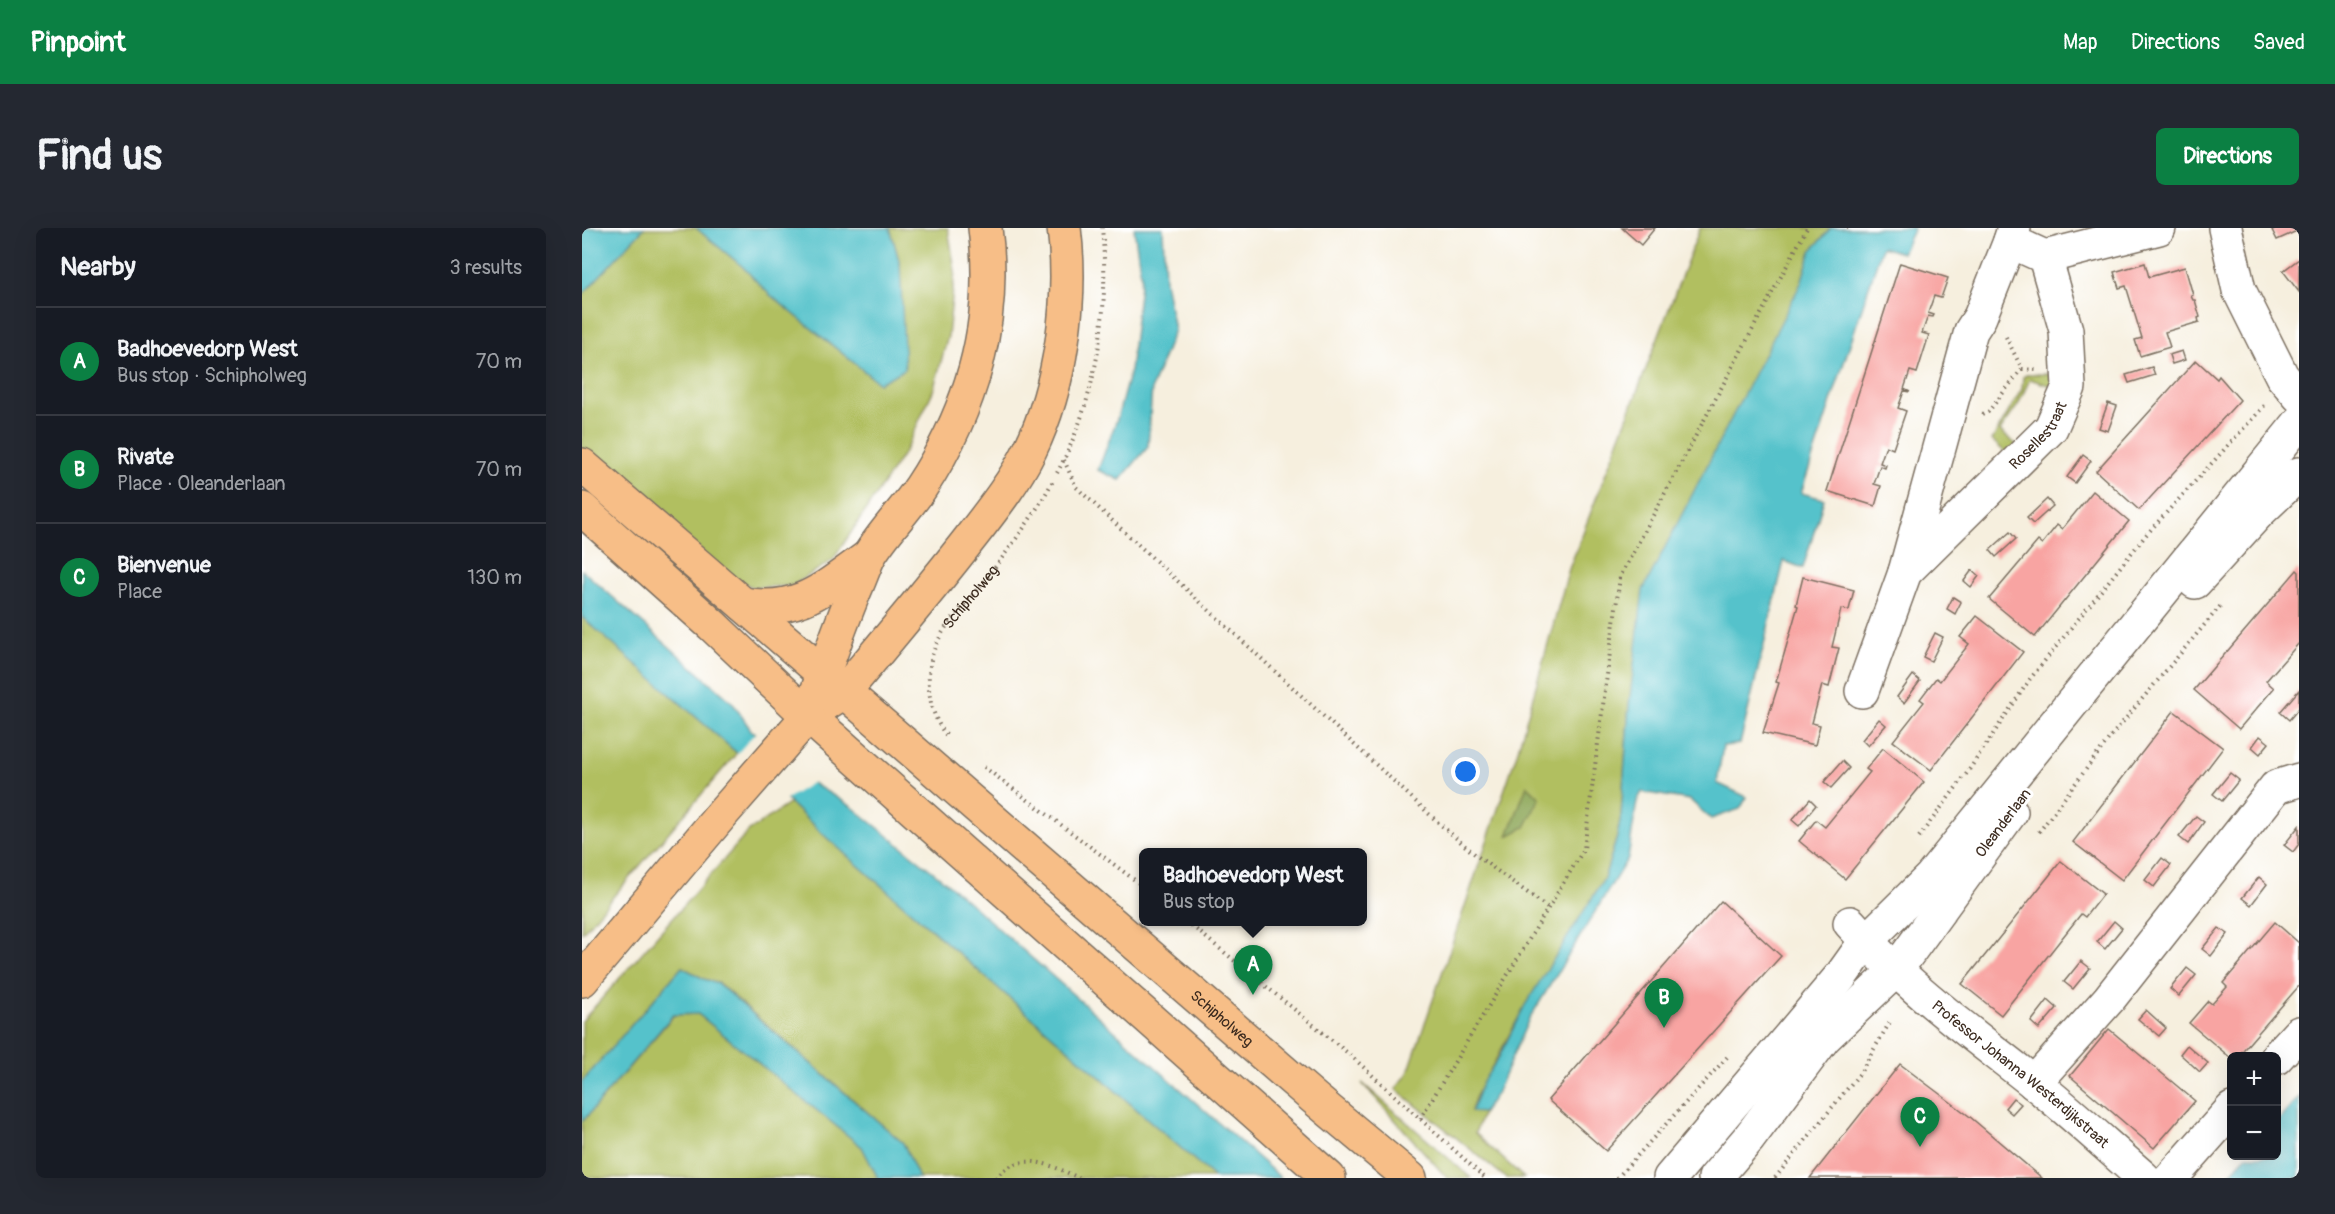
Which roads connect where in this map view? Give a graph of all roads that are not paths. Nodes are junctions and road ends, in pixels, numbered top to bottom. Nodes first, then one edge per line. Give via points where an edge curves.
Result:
1 (985, 228) edge
2 (1064, 228) edge
3 (2159, 228) edge
4 (2225, 228) edge
5 (2012, 235) edge
6 (2045, 257) junction
7 (2293, 389) edge
8 (2299, 423) edge
9 (582, 465) edge
10 (2299, 474) edge
11 (582, 510) edge
12 (869, 556) junction
13 (1905, 572) junction
14 (743, 604) junction
15 (834, 682) junction
16 (1862, 691) dead end
17 (803, 722) junction
18 (2299, 780) edge
19 (1858, 932) junction
20 (1907, 979) junction
21 (582, 980) edge
22 (2299, 1033) edge
23 (2281, 1053) edge
24 (2034, 1083) junction
25 (2227, 1115) edge
26 (1329, 1178) edge
27 (1410, 1178) edge
28 (1670, 1178) edge
29 (1715, 1178) edge
30 (2144, 1178) edge
31 (2171, 1178) edge

1 - 12 main road via 986,322 974,377 955,428 920,488
2 - 15 main road via 1067,290 1060,347 1048,398 1029,451 978,528
3 - 6 street
4 - 7 street via 2239,290
5 - 6 street, Rosellestraat
5 - 13 street, Rosellestraat via 1971,332
6 - 13 street, Rosellestraat via 2066,330 2069,387 2051,428
8 - 19 street, Oleanderlaan via 1931,877
9 - 14 main road, Schipholweg
10 - 20 street, Oleanderlaan via 2173,606 2059,748
11 - 17 main road via 712,624
12 - 14 main road via 799,601 770,606
12 - 15 main road via 842,622
13 - 16 street, Rosellestraat
14 - 15 main road, Schipholweg
15 - 17 main road
15 - 27 main road, Schipholweg
17 - 21 main road
17 - 26 main road
18 - 24 street via 2276,787 2109,999
19 - 20 street, Professor Johanna Westerdijkstraat
19 - 28 street, Oleanderlaan via 1841,976
20 - 24 street, Professor Johanna Westerdijkstraat
20 - 29 street, Oleanderlaan via 1824,1038
22 - 23 street
24 - 30 street, Professor Johanna Westerdijkstraat
25 - 31 street

